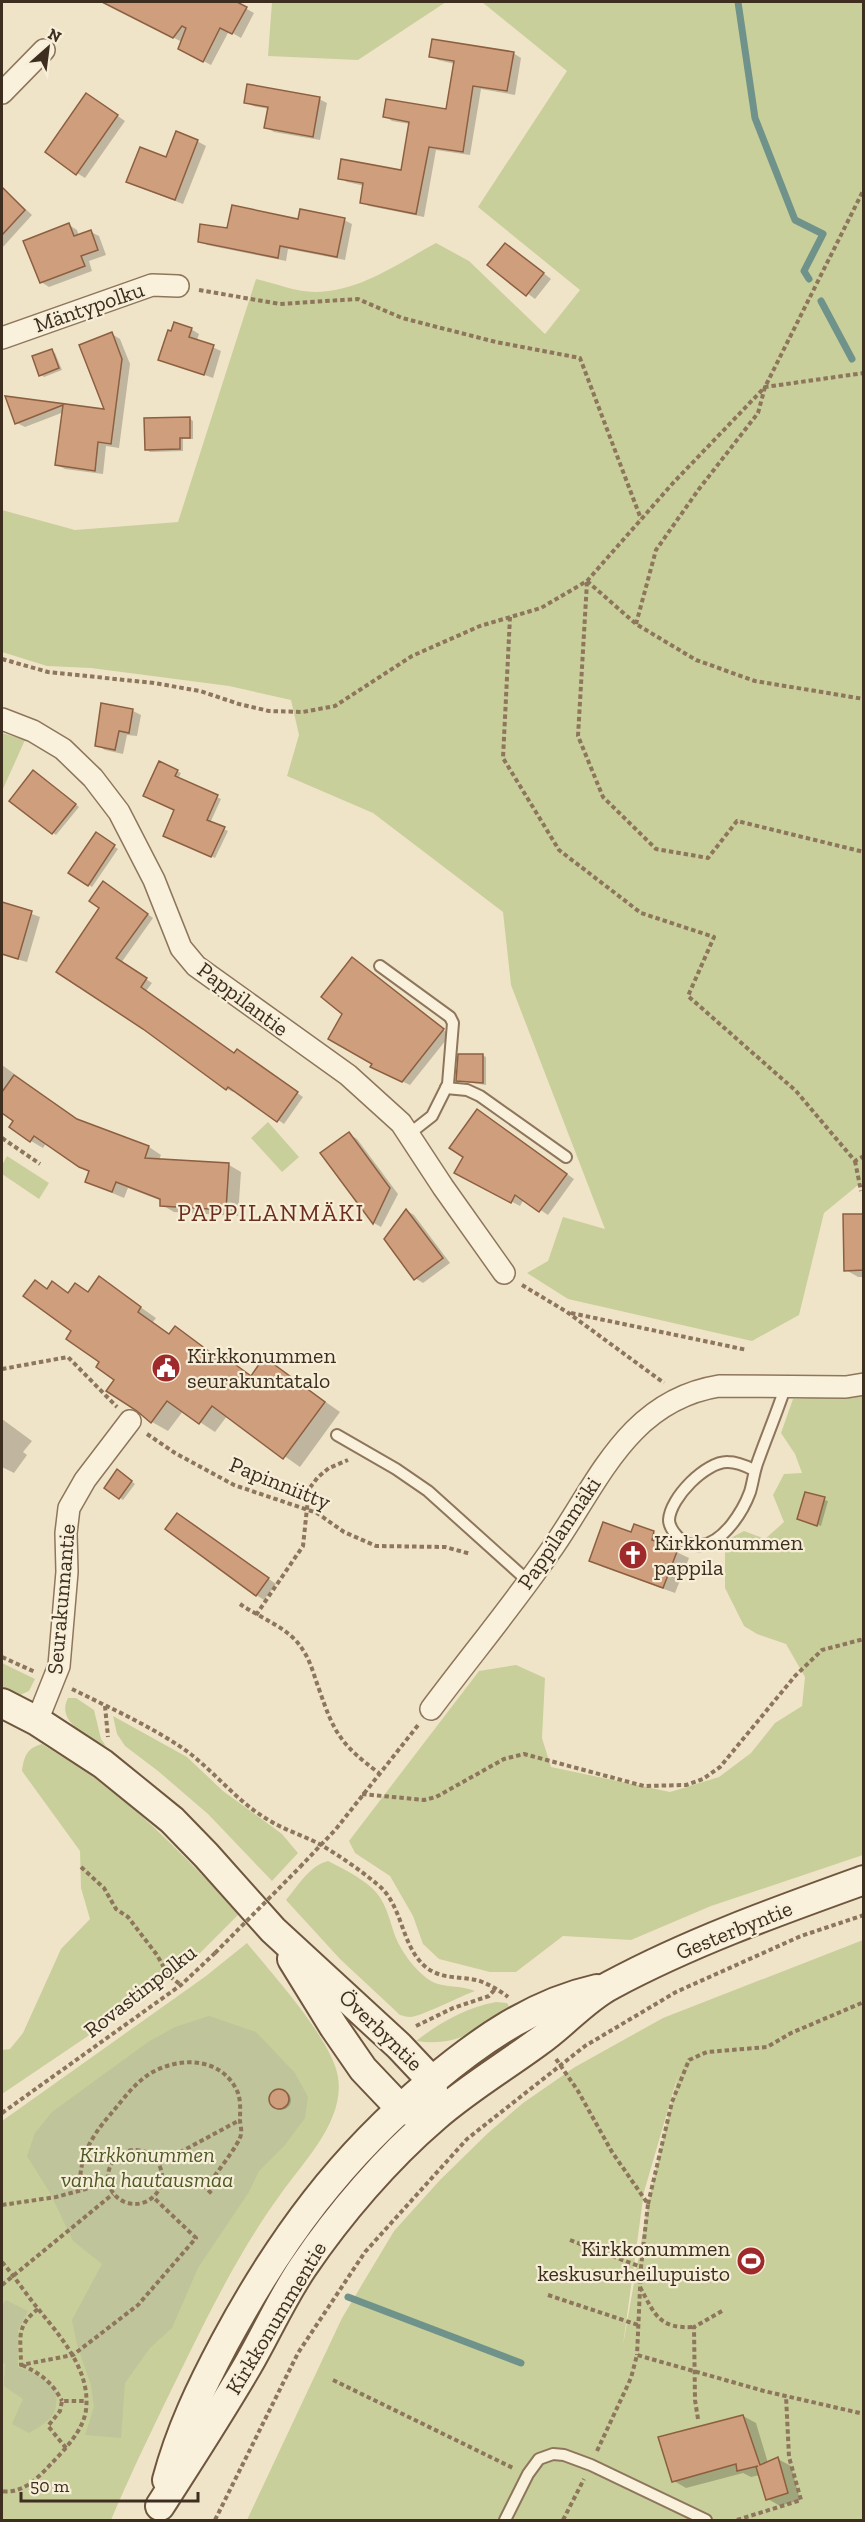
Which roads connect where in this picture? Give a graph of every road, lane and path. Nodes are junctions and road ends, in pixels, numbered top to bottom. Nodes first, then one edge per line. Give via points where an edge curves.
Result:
1 (44, 50) dead end
2 (2, 93) edge
3 (864, 189) edge
4 (178, 286) joint
5 (2, 338) edge
6 (864, 374) edge
7 (765, 387) junction
8 (641, 519) junction
9 (587, 581) junction
10 (510, 617) junction
11 (636, 624) junction
12 (2, 659) edge
13 (864, 699) edge
14 (2, 719) edge
15 (864, 852) edge
16 (380, 966) dead end
17 (446, 1088) junction
18 (409, 1134) junction
19 (2, 1138) edge
20 (864, 1156) edge
21 (566, 1157) dead end
22 (855, 1161) junction
23 (40, 1164) dead end
24 (861, 1191) dead end
25 (504, 1273) joint
26 (567, 1312) junction
27 (747, 1350) dead end
28 (2, 1369) edge
29 (864, 1384) edge
30 (785, 1388) junction
31 (682, 1396) junction
32 (130, 1420) junction
33 (338, 1435) dead end
34 (369, 1455) junction
35 (754, 1470) junction
36 (306, 1509) junction
37 (510, 1564) junction
38 (528, 1581) junction
39 (240, 1604) dead end
40 (256, 1615) junction
41 (864, 1639) edge
42 (2, 1657) edge
43 (54, 1680) junction
44 (2, 1703) edge
45 (105, 1706) junction
46 (431, 1709) joint
47 (37, 1721) junction
48 (109, 1740) dead end
49 (379, 1773) junction
50 (362, 1794) junction
51 (320, 1845) junction
52 (81, 1868) dead end
53 (864, 1880) edge
54 (264, 1888) dead end
55 (272, 1897) dead end
56 (864, 1915) edge
57 (273, 1930) junction
58 (181, 1985) junction
59 (608, 1986) junction
60 (864, 2002) edge
61 (405, 2025) dead end
62 (560, 2065) junction
63 (432, 2081) junction
64 (401, 2109) junction
65 (2, 2113) edge
66 (435, 2117) junction
67 (240, 2120) junction
68 (160, 2163) junction
69 (108, 2183) junction
70 (80, 2190) junction
71 (113, 2194) junction
72 (212, 2194) dead end
73 (153, 2197) junction
74 (648, 2204) junction
75 (2, 2205) edge
76 (570, 2240) dead end
77 (2, 2262) edge
78 (641, 2267) junction
79 (13, 2275) junction
80 (2, 2285) edge
81 (640, 2287) junction
82 (548, 2295) dead end
83 (38, 2309) junction
84 (722, 2311) dead end
85 (638, 2325) junction
86 (694, 2327) junction
87 (73, 2355) junction
88 (637, 2355) junction
89 (21, 2365) junction
90 (694, 2372) junction
91 (333, 2380) dead end
92 (786, 2396) junction
93 (62, 2401) junction
94 (86, 2401) junction
95 (864, 2414) edge
96 (698, 2419) dead end
97 (66, 2448) junction
98 (591, 2465) junction
99 (528, 2474) junction
100 (2, 2491) edge
101 (157, 2513) edge
102 (215, 2520) edge
103 (505, 2520) edge
104 (563, 2520) edge
105 (706, 2520) edge
106 (737, 2520) edge

1 - 2 street
3 - 7 path
4 - 5 street, Mäntypolku via 152,285
4 - 8 path via 280,304 358,299 413,321 580,358
6 - 7 path
7 - 8 path
7 - 11 path via 758,413 656,550
8 - 9 path
9 - 10 path via 541,608
9 - 11 path
9 - 15 path via 578,736 603,797 618,812 656,849 708,858 737,821
10 - 12 path via 412,656 335,706 303,712 269,711 200,691 48,672
10 - 22 path via 503,758 559,850 641,913 714,937 688,996 796,1091
11 - 13 path via 696,660 755,681
14 - 18 street, Pappilantie via 63,749 93,778 119,812 154,880 181,948 196,966 348,1075
16 - 17 lane via 450,1017 453,1023
17 - 18 lane via 432,1116
17 - 21 lane via 480,1096
18 - 25 street, Pappilantie
19 - 23 path
20 - 22 path
22 - 24 path
25 - 26 path
26 - 27 path
26 - 31 path
28 - 32 path, Papinniitty via 68,1358
29 - 30 street, Pappilanmäki
30 - 31 street, Pappilanmäki via 718,1386
30 - 35 lane
31 - 38 street, Pappilanmäki via 651,1415 615,1449
32 - 36 path, Papinniitty via 175,1453 234,1485
32 - 43 street, Seurakunnantie via 69,1508 59,1666
33 - 34 lane
34 - 36 path via 343,1461 318,1477 309,1489
34 - 37 lane via 428,1491
35 - 35 lane via 742,1508 717,1538 702,1545 681,1541 669,1521 672,1507 687,1485 703,1471 726,1461
36 - 37 path, Papinniitty via 376,1546 445,1547
36 - 40 path via 303,1546
37 - 38 lane
38 - 46 street, Pappilanmäki
39 - 40 path
40 - 49 path via 285,1632 304,1651 340,1739
41 - 50 path via 822,1650 795,1676 720,1767 686,1785 644,1786 524,1754 504,1759 424,1800
42 - 43 path
43 - 45 path
43 - 47 street, Seurakunnantie
44 - 47 street, Överbyntie
45 - 48 path
45 - 51 path via 188,1752 245,1804 272,1822
46 - 49 path
47 - 57 street, Överbyntie via 103,1764 164,1813
49 - 50 path
50 - 51 path, Rovastinpolku
51 - 58 path, Rovastinpolku, bridge
51 - 61 path via 379,1885 395,1907 411,1948 427,1968 496,1988 489,1996 453,2008 416,2027
52 - 58 path via 104,1888 168,1975
53 - 59 street, Gesterbyntie via 675,1953
54 - 55 path
56 - 62 path via 801,1935 676,1992
57 - 63 street, Överbyntie
57 - 64 street, Överbyntie via 363,2069
58 - 65 path, Rovastinpolku
59 - 63 street, Gesterbyntie via 568,1995 523,2017 482,2042
59 - 66 street, Gesterbyntie
60 - 74 path via 767,2047 707,2052 688,2060 672,2103
62 - 74 path
62 - 102 path via 467,2139 365,2252 298,2353
63 - 64 street, Gesterbyntie
63 - 66 street, Överbyntie
64 - 66 street, Överbyntie
64 - 101 street, Kirkkonummentie via 327,2185 297,2223 251,2295 177,2442
66 - 101 street, Kirkkonummentie via 388,2163 303,2267
67 - 68 path
67 - 70 path via 237,2091 216,2068 186,2061 159,2069 130,2090 89,2145 81,2161
67 - 72 path via 241,2134 206,2187
68 - 69 path via 141,2150 128,2151 108,2169
68 - 73 path via 163,2180
69 - 70 path
69 - 71 path
70 - 75 path
71 - 73 path via 135,2205
71 - 79 path
73 - 87 path via 196,2238 138,2305
74 - 78 path
76 - 78 path
77 - 79 path
78 - 81 path
79 - 80 path
79 - 83 path
81 - 85 path
81 - 86 path via 663,2322 675,2328
82 - 85 path
83 - 87 path
83 - 89 path via 21,2327
84 - 86 path
85 - 88 path
86 - 90 path
87 - 89 path
87 - 94 path
88 - 90 path
88 - 98 path via 631,2378
89 - 93 path via 42,2375
90 - 92 path
90 - 96 path
91 - 99 path
92 - 95 path
92 - 106 path via 789,2457 801,2500
93 - 94 path
93 - 97 path via 60,2411 48,2426
94 - 97 path via 86,2412
97 - 100 path via 25,2487 14,2493
98 - 99 lane via 564,2454 553,2454 539,2459
98 - 104 path
98 - 105 lane
99 - 103 lane

